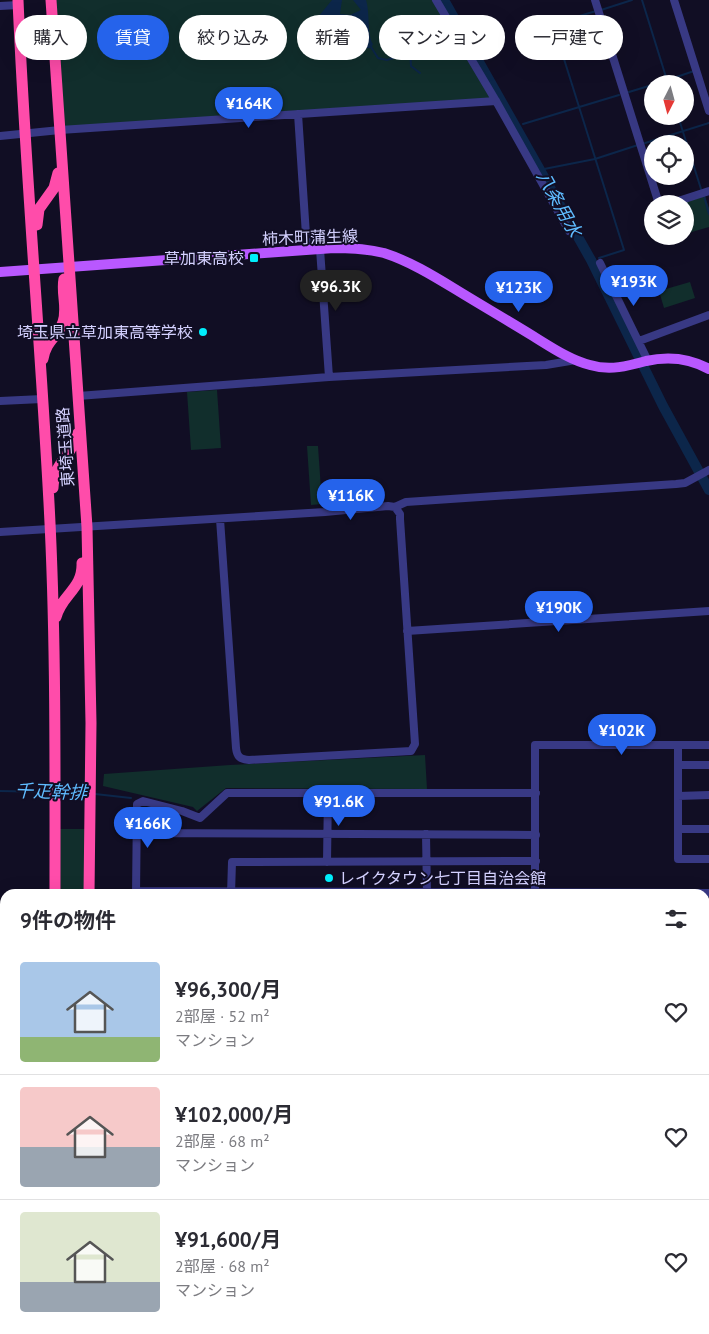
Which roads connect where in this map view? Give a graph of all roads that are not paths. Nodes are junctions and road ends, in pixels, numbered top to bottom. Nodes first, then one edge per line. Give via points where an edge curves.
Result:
1 (51, 0) edge
2 (436, 0) edge
3 (674, 0) edge
4 (18, 2) edge
5 (0, 6) edge
6 (597, 7) edge
7 (496, 101) junction
8 (709, 112) edge
9 (298, 114) junction
10 (60, 130) junction
11 (25, 134) junction
12 (0, 136) edge
13 (61, 156) junction
14 (709, 191) edge
15 (656, 195) edge
16 (694, 196) edge
17 (569, 231) dead end
18 (320, 249) junction
19 (307, 250) junction
20 (600, 263) dead end
21 (70, 267) junction
22 (33, 270) junction
23 (0, 272) edge
24 (709, 314) edge
25 (639, 341) junction
26 (576, 360) junction
27 (643, 362) junction
28 (709, 369) edge
29 (329, 377) junction
30 (41, 378) junction
31 (78, 396) junction
32 (42, 399) junction
33 (0, 401) edge
34 (80, 421) junction
35 (703, 474) edge
36 (395, 507) junction
37 (220, 519) junction
38 (87, 527) junction
39 (50, 529) junction
40 (0, 532) edge
41 (709, 611) edge
42 (54, 631) junction
43 (408, 631) junction
44 (678, 745) junction
45 (709, 745) edge
46 (678, 765) junction
47 (709, 765) edge
48 (328, 792) junction
49 (536, 793) junction
50 (678, 796) junction
51 (709, 796) edge
52 (678, 829) junction
53 (709, 829) edge
54 (137, 833) junction
55 (328, 833) junction
56 (426, 834) junction
57 (536, 835) junction
58 (709, 859) edge
59 (536, 861) junction
60 (327, 862) junction
61 (426, 862) junction
62 (55, 889) edge
63 (89, 889) edge
64 (136, 889) edge
65 (231, 889) edge
66 (427, 889) edge
67 (535, 889) edge

1 - 10 highway, 東埼玉道路
2 - 7 street
3 - 8 street
4 - 5 street
4 - 11 highway, 東埼玉道路
6 - 15 street
7 - 9 street
7 - 17 street
9 - 10 street
9 - 19 street
10 - 11 street
10 - 13 highway, 東埼玉道路
11 - 12 street
11 - 22 highway, 東埼玉道路
13 - 21 highway, 東埼玉道路
13 - 22 highway via 54,188 37,214 38,252
14 - 16 street
18 - 19 main road, 柿木町蒲生線
18 - 26 main road, 柿木町蒲生線 via 373,250 405,261
18 - 29 street
19 - 21 main road, 柿木町蒲生線
20 - 25 street
21 - 22 main road, 柿木町蒲生線
21 - 30 highway via 63,284 64,320 45,349
21 - 31 highway, 東埼玉道路
22 - 23 main road, 柿木町蒲生線
22 - 30 highway, 東埼玉道路
24 - 25 street
25 - 27 street
26 - 27 main road, 柿木町蒲生線 via 601,368
26 - 29 street via 546,365
27 - 28 main road, 柿木町蒲生線 via 675,358
29 - 31 street
30 - 32 highway, 東埼玉道路
31 - 34 highway, 東埼玉道路
32 - 33 street
32 - 39 highway, 東埼玉道路
34 - 38 highway, 東埼玉道路
34 - 39 highway via 73,448 56,471 55,510
35 - 36 street via 676,484 406,502
36 - 37 street
36 - 43 street via 400,514
37 - 38 street
37 - 43 street via 236,748 240,758 411,751 415,744
38 - 39 street
38 - 42 highway via 81,543 80,580 61,603
38 - 63 highway, 東埼玉道路
39 - 40 street
39 - 42 highway, 東埼玉道路
41 - 43 street
42 - 62 highway, 東埼玉道路
44 - 45 street
44 - 46 street
44 - 49 street via 535,745
46 - 47 street
46 - 50 street
48 - 49 street
48 - 54 street via 228,793 200,818 143,801 138,804
48 - 55 street
49 - 57 street
50 - 51 street
50 - 52 street
52 - 53 street
52 - 58 street via 678,859
54 - 55 street
54 - 64 street
55 - 56 street
55 - 60 street
56 - 57 street
56 - 61 street
57 - 59 street
59 - 61 street
59 - 67 street
60 - 61 street
60 - 65 street via 232,862
61 - 66 street

